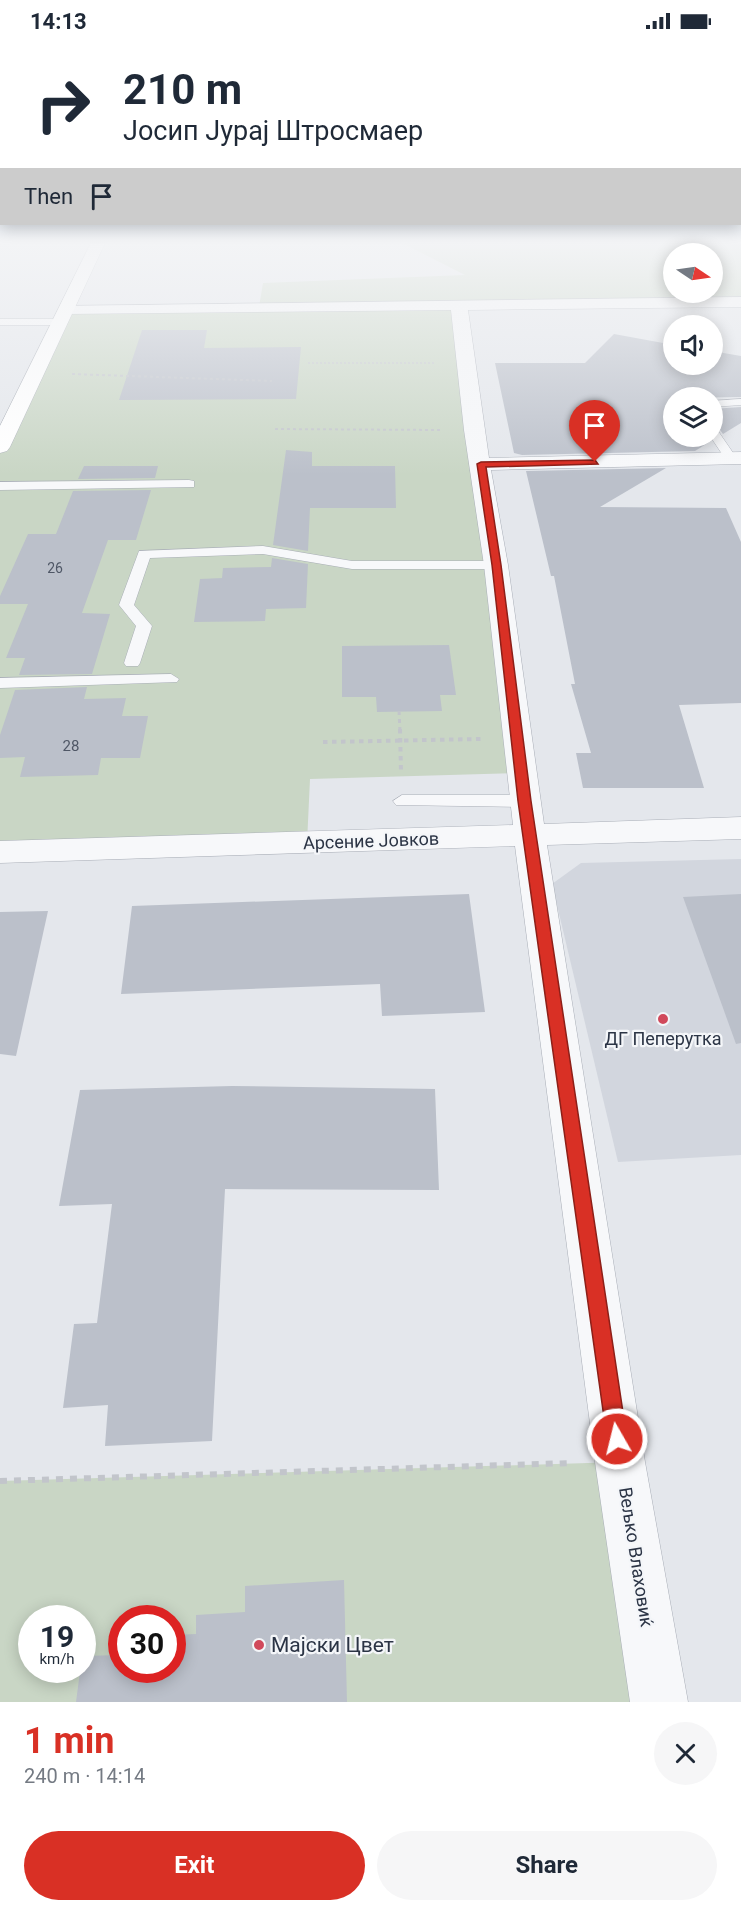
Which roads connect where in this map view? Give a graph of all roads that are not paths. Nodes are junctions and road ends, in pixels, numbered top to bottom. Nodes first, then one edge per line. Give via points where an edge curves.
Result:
1 (61, 320) edge
2 (461, 320) edge
3 (741, 402) edge
4 (723, 403) edge
5 (723, 445) edge
6 (0, 447) edge
7 (478, 447) junction
8 (738, 464) edge
9 (189, 484) dead end
10 (0, 486) edge
11 (496, 565) junction
12 (132, 663) dead end
13 (171, 679) dead end
14 (0, 683) edge
15 (402, 801) road end
16 (527, 818) junction
17 (741, 828) edge
18 (0, 852) edge
19 (660, 1702) edge

1 - 6 main road
2 - 7 street, Вељко Влаховиќ
3 - 4 lane
5 - 8 lane
7 - 8 street
7 - 11 street, Вељко Влаховиќ
9 - 10 lane
11 - 12 lane via 352,565 263,550 144,554 126,605 144,626
11 - 16 street, Вељко Влаховиќ
13 - 14 lane
15 - 16 lane
16 - 17 street, Арсение Јовков
16 - 18 street, Арсение Јовков
16 - 19 street, Вељко Влаховиќ via 620,1462

